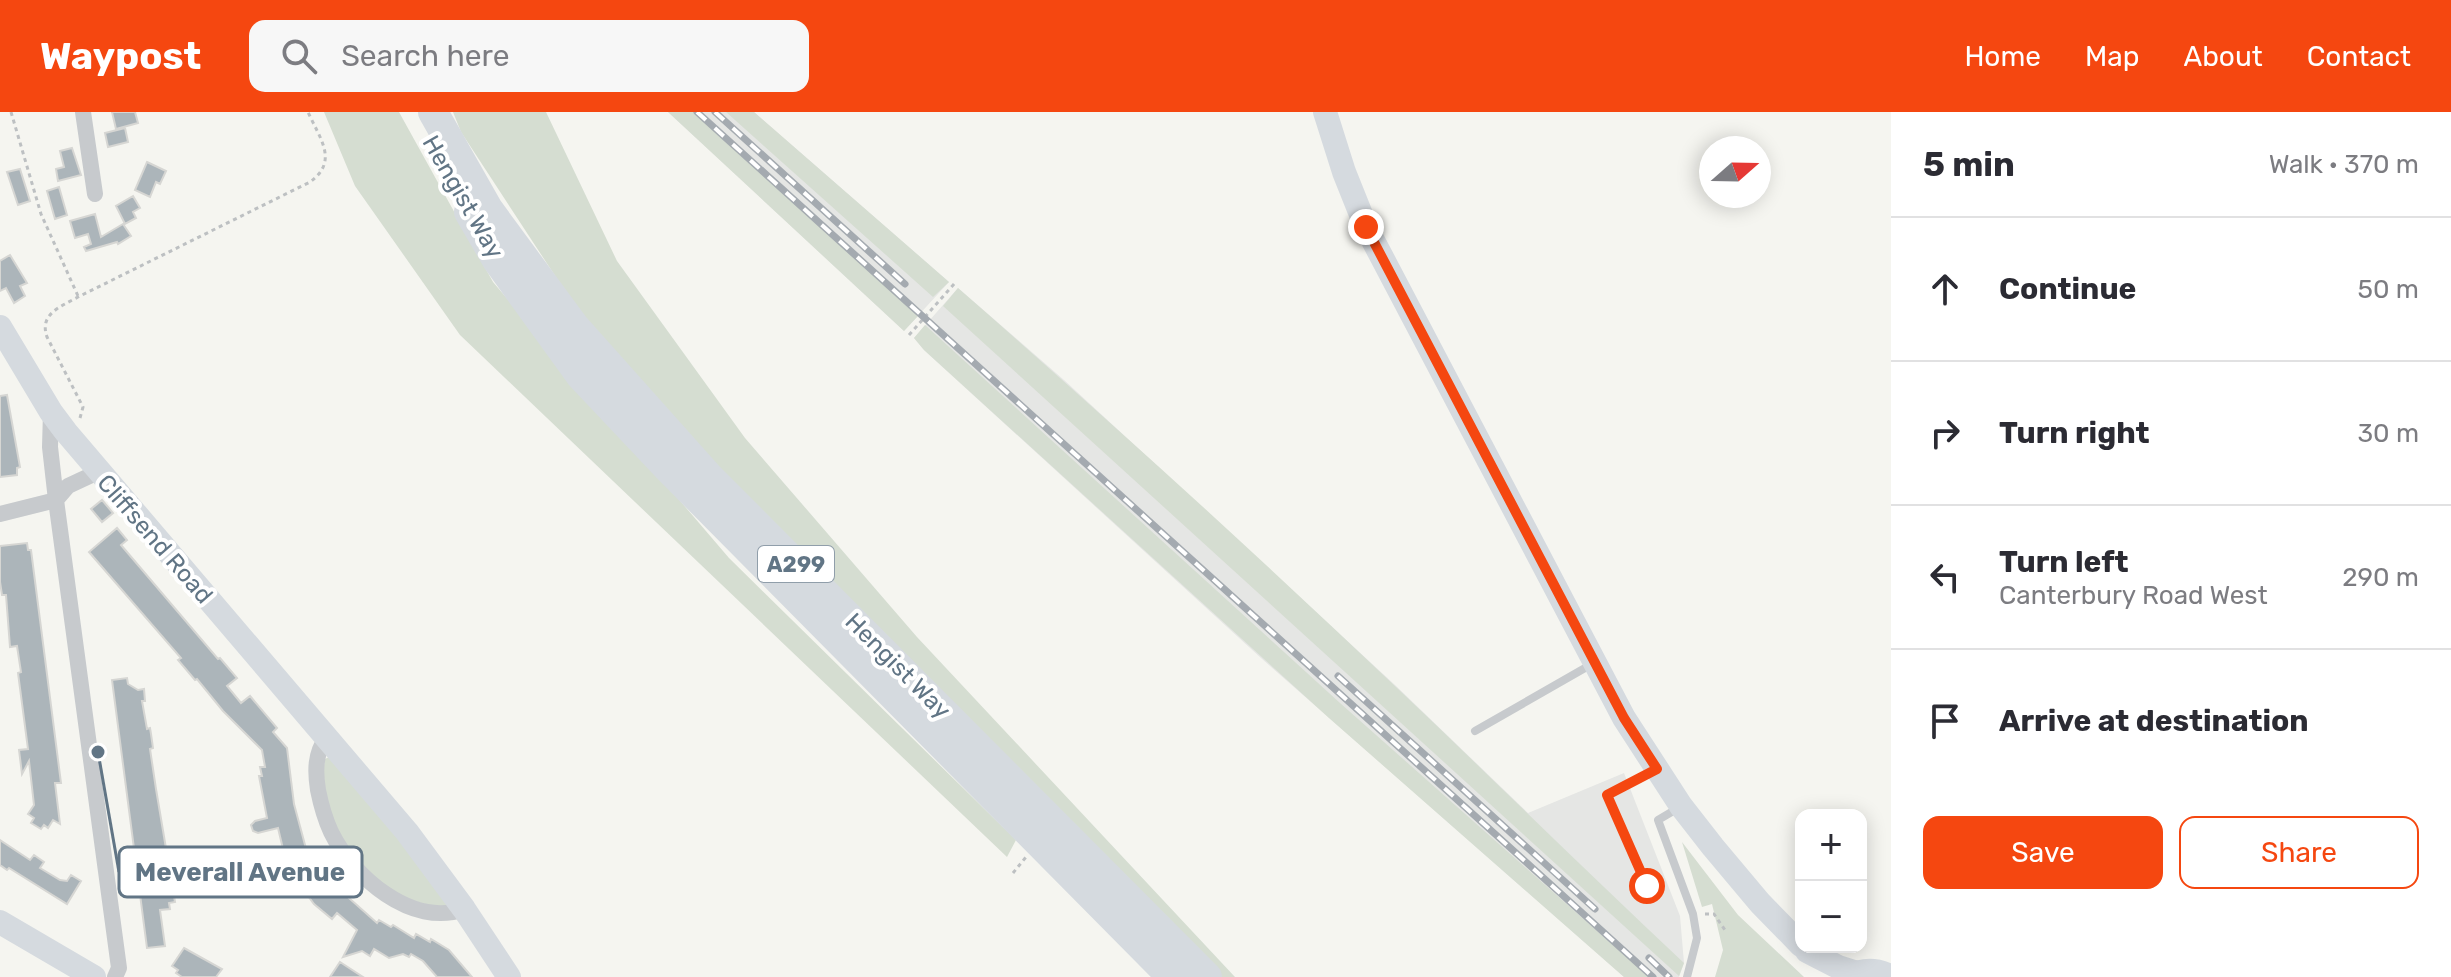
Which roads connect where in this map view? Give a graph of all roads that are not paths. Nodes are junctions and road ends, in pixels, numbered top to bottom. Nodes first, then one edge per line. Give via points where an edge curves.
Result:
1 (83, 112) edge
2 (415, 112) edge
3 (433, 112) edge
4 (1325, 112) edge
5 (95, 194) dead end
6 (0, 327) edge
7 (51, 412) junction
8 (98, 472) junction
9 (56, 500) junction
10 (0, 514) edge
11 (1595, 663) junction
12 (1475, 731) dead end
13 (326, 738) junction
14 (1657, 769) junction
15 (1681, 806) junction
16 (1647, 886) dead end
17 (464, 909) junction
18 (0, 922) edge
19 (1795, 938) edge
20 (1807, 953) edge
21 (1813, 953) edge
22 (1689, 973) edge
23 (1853, 975) edge
24 (94, 977) edge
25 (115, 977) edge
26 (509, 977) edge
27 (1172, 977) edge
28 (1207, 977) edge
29 (1822, 977) edge
30 (1890, 977) edge

1 - 5 street
2 - 27 highway, Hengist Way / A299 via 497,260 581,376
3 - 28 highway, Hengist Way / A299 via 488,209 574,326 625,384 708,476
4 - 11 street via 1366,227
6 - 7 street, Cliffsend Road
7 - 8 street, Cliffsend Road
7 - 9 street
8 - 9 street via 68,486
8 - 13 street, Cliffsend Road
9 - 10 street
9 - 25 street via 119,968
11 - 12 lane
11 - 14 street
13 - 17 street, Cliffsend Road via 407,832
13 - 17 street via 318,749 316,776 322,808 350,861 373,885 401,902 429,913 450,915
14 - 15 street
14 - 16 lane via 1607,795
15 - 19 street
15 - 22 lane via 1658,820 1693,914 1697,938
17 - 26 street, Cliffsend Road
18 - 24 street
20 - 29 street
21 - 23 street
23 - 30 main road via 1877,972

